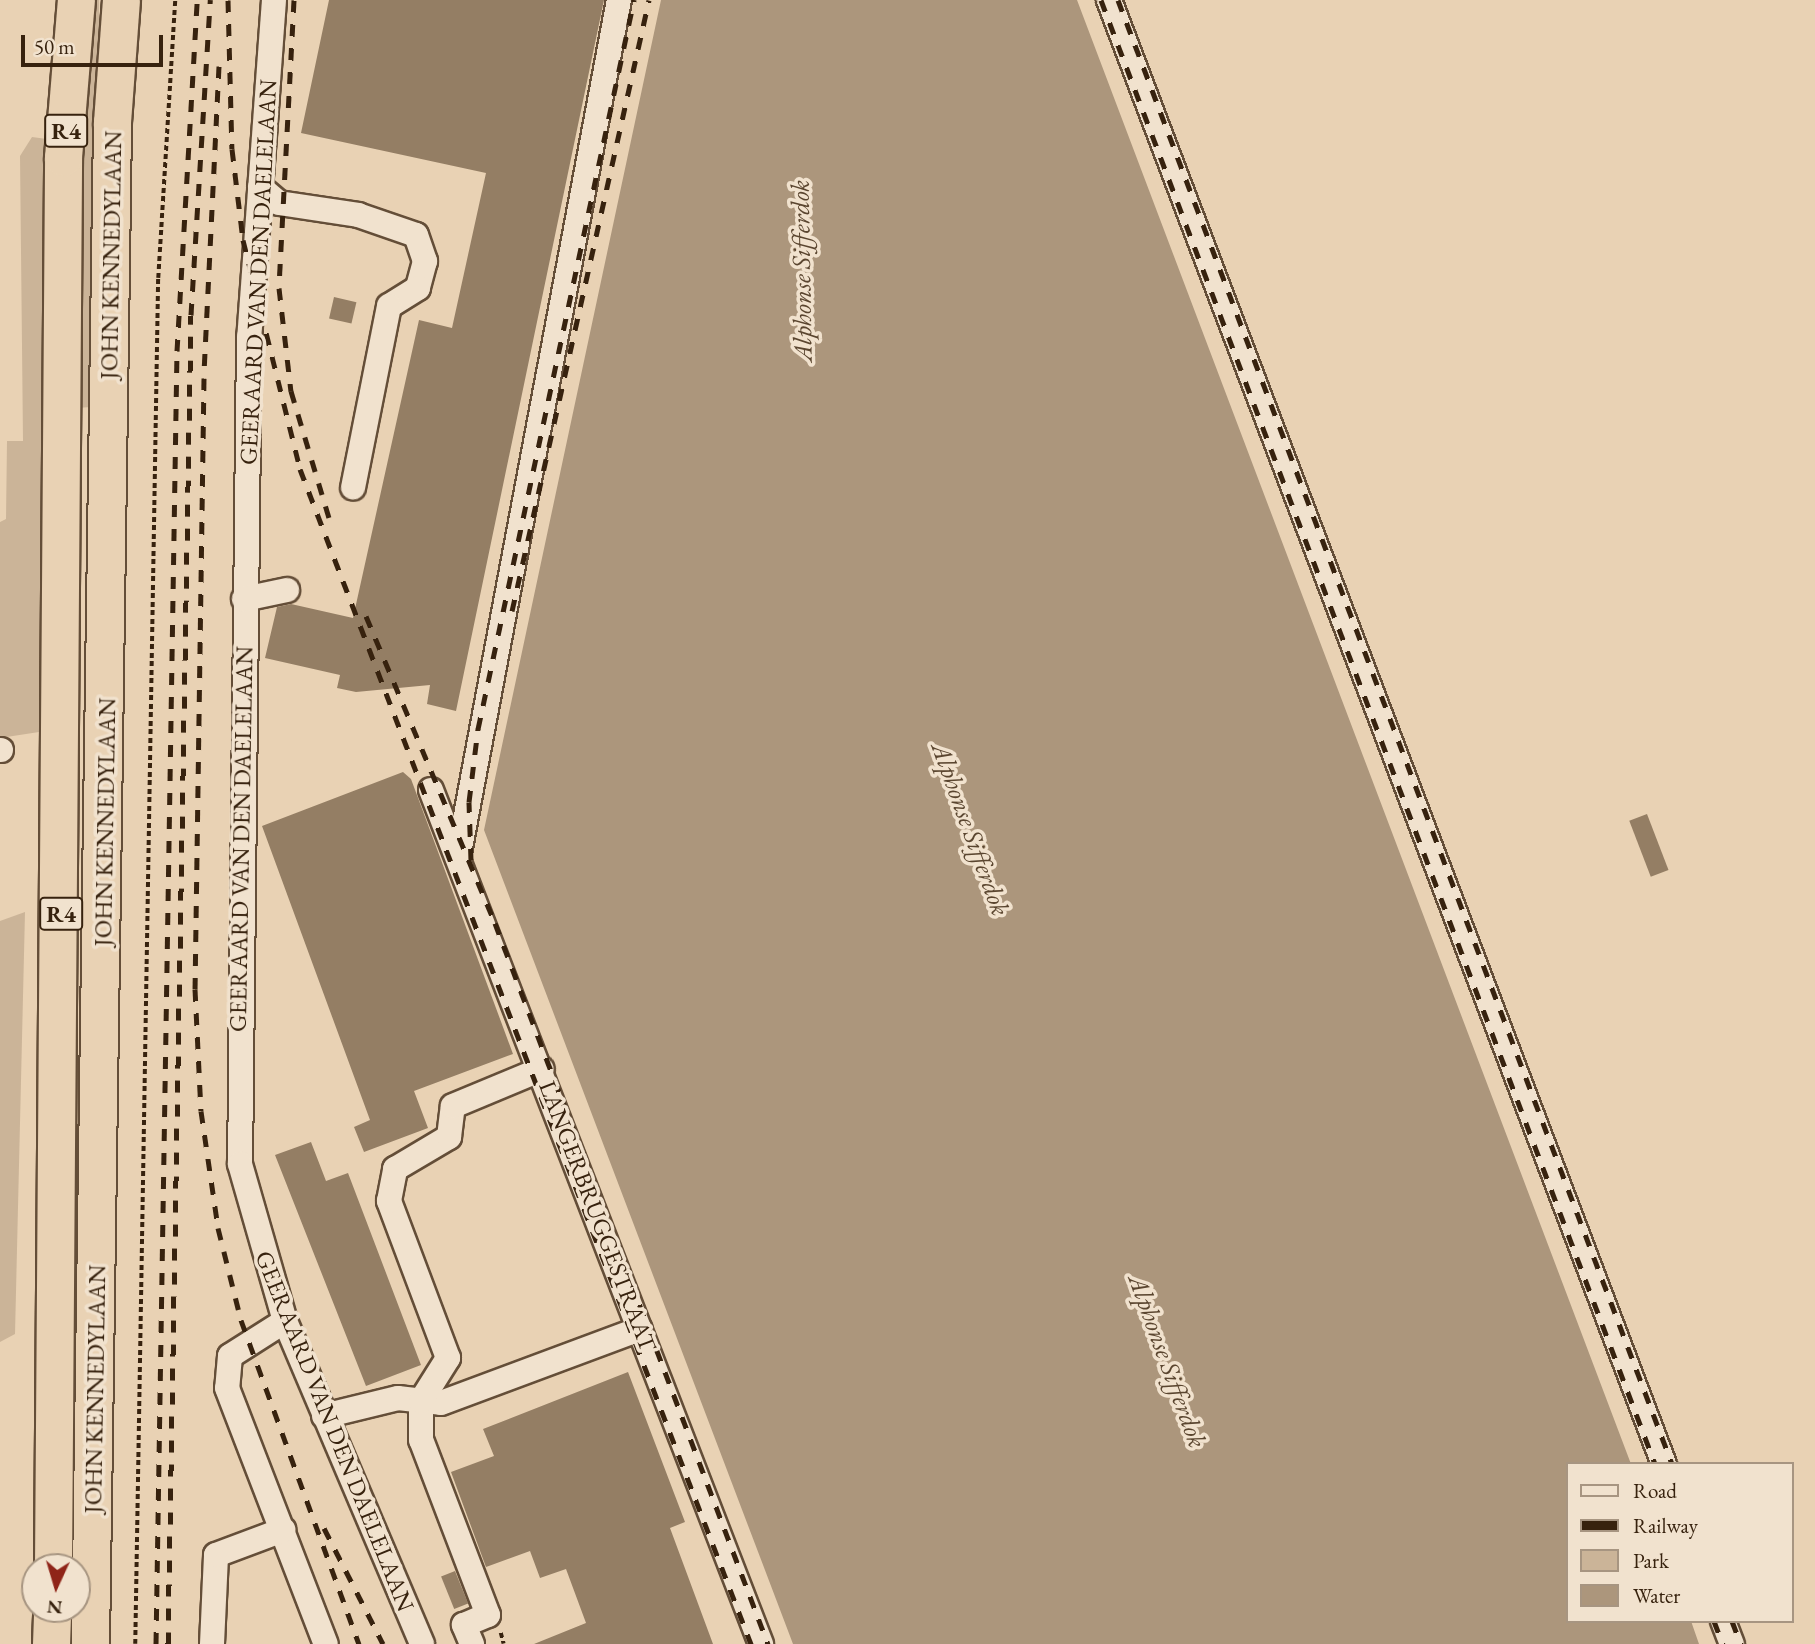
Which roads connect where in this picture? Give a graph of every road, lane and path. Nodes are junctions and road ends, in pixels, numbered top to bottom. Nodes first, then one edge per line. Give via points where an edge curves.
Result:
1 (76, 0) edge
2 (121, 0) edge
3 (175, 0) edge
4 (274, 0) edge
5 (619, 0) edge
6 (1109, 0) edge
7 (260, 187) junction
8 (353, 488) dead end
9 (287, 590) dead end
10 (244, 598) junction
11 (430, 790) dead end
12 (458, 857) junction
13 (542, 1069) junction
14 (285, 1321) junction
15 (640, 1329) junction
16 (421, 1401) junction
17 (324, 1416) junction
18 (1663, 1462) edge
19 (283, 1530) junction
20 (53, 1553) edge
21 (52, 1623) edge
22 (1724, 1623) edge
23 (51, 1644) edge
24 (90, 1644) edge
25 (135, 1644) edge
26 (212, 1644) edge
27 (326, 1644) edge
28 (422, 1644) edge
29 (472, 1644) edge
30 (761, 1644) edge
31 (1732, 1644) edge

1 - 20 highway, JOHN KENNEDYLAAN / R4 via 64,157
2 - 24 highway, JOHN KENNEDYLAAN / R4 via 112,122
3 - 25 path via 158,278
4 - 7 street, GEERAARD VAN DEN DAELELAAN
5 - 12 street
6 - 18 street
7 - 8 street via 279,203 358,215 416,235 425,261 418,288 390,306
7 - 10 street, GEERAARD VAN DEN DAELELAAN via 249,337
9 - 10 street
10 - 14 street, GEERAARD VAN DEN DAELELAAN via 240,1164
11 - 12 street, LANGERBRUGGESTRAAT
12 - 13 street, LANGERBRUGGESTRAAT
13 - 15 street, LANGERBRUGGESTRAAT
13 - 16 street via 453,1106 449,1137 395,1169 389,1201 448,1358
14 - 17 street, GEERAARD VAN DEN DAELELAAN
14 - 19 street via 230,1356 226,1370
15 - 16 street via 441,1403
15 - 30 street, LANGERBRUGGESTRAAT
16 - 17 street via 398,1398
16 - 29 street via 421,1440 488,1615 464,1625
17 - 28 street, GEERAARD VAN DEN DAELELAAN
19 - 26 street via 216,1555
19 - 27 street
21 - 23 highway
22 - 31 street

